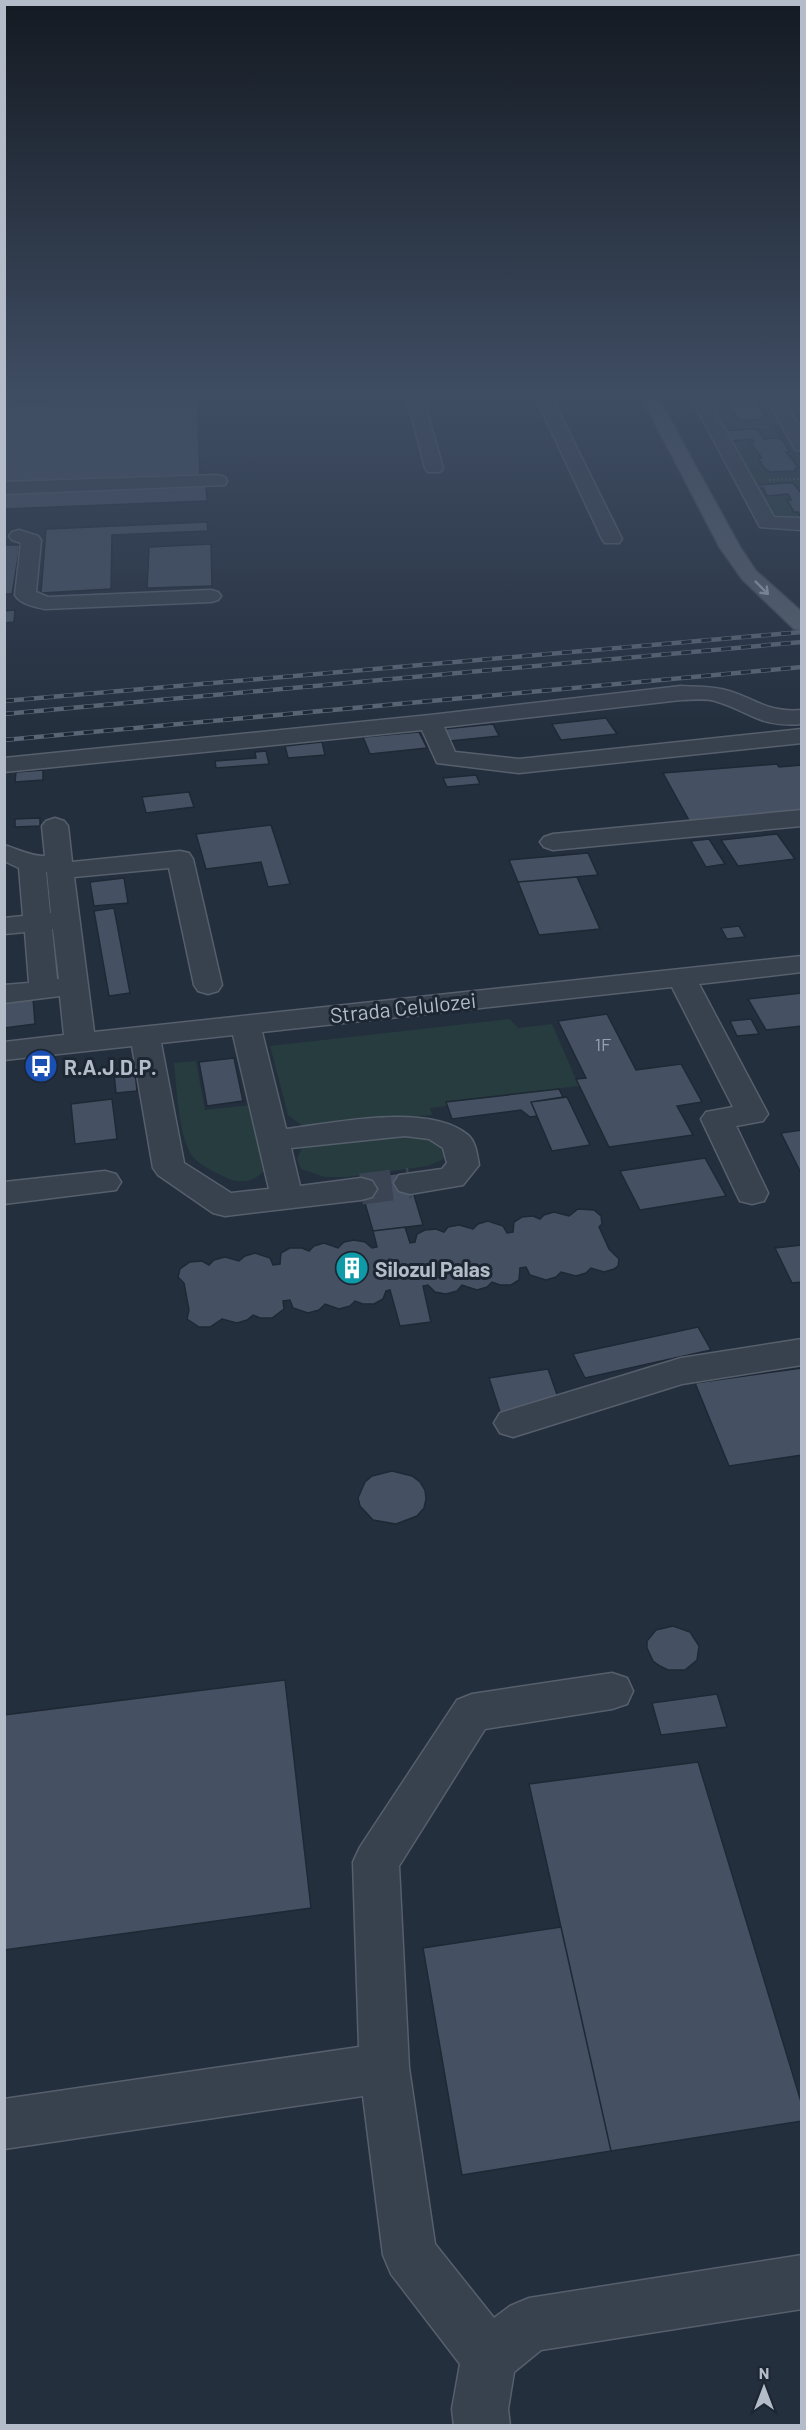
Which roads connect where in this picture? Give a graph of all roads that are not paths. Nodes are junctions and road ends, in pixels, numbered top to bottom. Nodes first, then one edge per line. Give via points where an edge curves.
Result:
1 (597, 507) edge
2 (708, 507) edge
3 (759, 507) edge
4 (801, 524) edge
5 (19, 536) dead end
6 (612, 539) dead end
7 (768, 567) dead end
8 (211, 596) dead end
9 (801, 602) edge
10 (801, 624) edge
11 (430, 722) junction
12 (792, 728) edge
13 (4, 765) edge
14 (800, 821) edge
15 (55, 826) dead end
16 (553, 842) dead end
17 (4, 853) edge
18 (32, 865) junction
19 (60, 867) junction
20 (66, 920) junction
21 (38, 923) junction
22 (4, 926) edge
23 (801, 964) edge
24 (681, 977) junction
25 (208, 985) dead end
26 (73, 986) junction
27 (44, 990) junction
28 (4, 994) edge
29 (245, 1024) junction
30 (145, 1035) junction
31 (80, 1042) junction
32 (4, 1051) edge
33 (273, 1140) junction
34 (105, 1182) dead end
35 (410, 1183) tunnel mouth
36 (361, 1190) tunnel mouth
37 (4, 1193) edge
38 (752, 1193) dead end
39 (287, 1198) junction
40 (801, 1352) edge
41 (513, 1423) dead end
42 (612, 1691) dead end
43 (384, 2068) junction
44 (4, 2124) edge
45 (801, 2282) edge
46 (489, 2357) junction
47 (482, 2426) edge

1 - 6 street
2 -> 10 main road via 749,575
3 - 4 street via 767,523
5 - 8 street via 31,540 25,595 45,603
7 - 9 main road
11 - 12 street via 681,693 717,694
11 - 12 street via 446,758 519,766
11 - 13 street
14 - 16 street
15 - 19 street
17 - 18 street
18 - 19 street
18 - 21 street
19 - 20 street
19 - 25 street via 180,859
20 - 21 street
20 - 26 street
21 - 22 street
21 - 27 street
23 - 24 street, Strada Celulozei
24 - 29 street, Strada Celulozei
24 - 38 street via 752,1114 717,1119
26 - 27 street
26 - 31 street
27 - 28 street
29 - 30 street, Strada Celulozei
29 - 33 street
30 - 31 street, Strada Celulozei
30 - 39 street via 169,1168 225,1205
31 - 32 street, Strada Celulozei
33 - 35 street via 405,1126 437,1130 458,1143 463,1165 452,1178
33 - 39 street
34 - 37 street
36 - 39 street
40 - 41 street via 681,1371
42 - 43 street via 472,1713 376,1862
43 - 44 street
43 - 46 street via 410,2255
45 - 46 street via 529,2325
46 - 47 street via 480,2409

